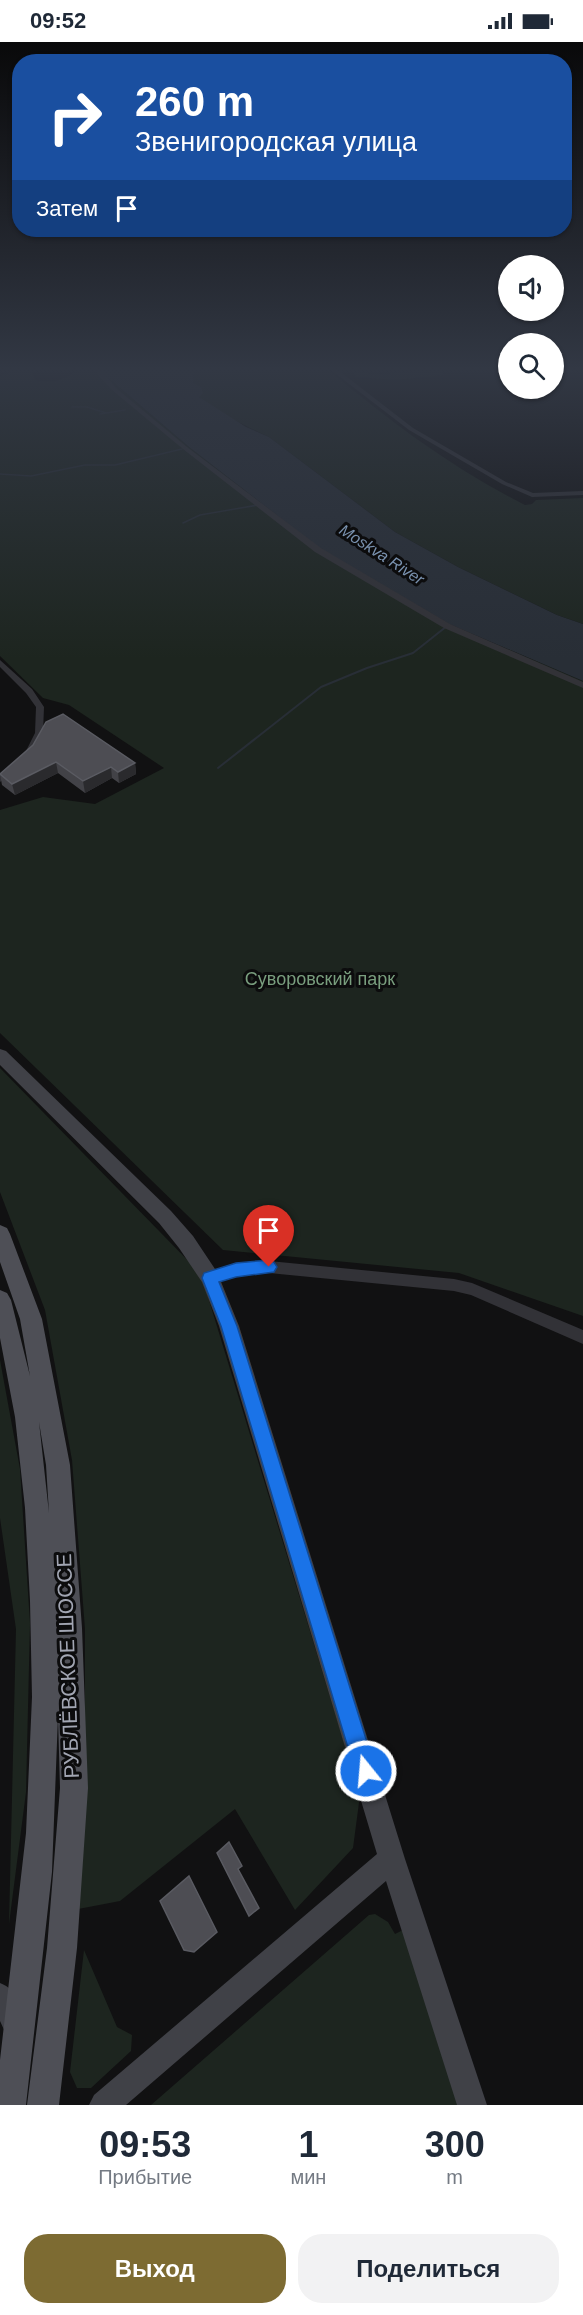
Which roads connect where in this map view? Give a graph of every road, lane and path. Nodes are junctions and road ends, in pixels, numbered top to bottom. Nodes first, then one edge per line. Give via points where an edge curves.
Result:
1 (209, 466) edge
2 (475, 466) edge
3 (583, 493) edge
4 (0, 662) edge
5 (583, 685) edge
6 (0, 779) edge
7 (0, 1055) edge
8 (0, 1234) edge
9 (210, 1278) junction
10 (0, 1300) edge
11 (583, 1337) edge
12 (392, 1858) junction
13 (0, 1997) edge
14 (19, 2031) junction
15 (10, 2105) edge
16 (43, 2105) edge
17 (104, 2105) edge
18 (472, 2105) edge

1 - 5 street via 318,550 447,626
2 - 3 street via 532,495
4 - 6 street via 40,707 39,733 29,754
7 - 9 street via 165,1217
8 - 16 main road, РУБЛЁВСКОЕ ШОССЕ via 31,1319 58,1465 69,1628 74,1788 62,1948
9 - 11 street via 236,1270 269,1267 446,1284 472,1289
9 - 12 street via 229,1326
10 - 14 main road, РУБЛЁВСКОЕ ШОССЕ via 9,1329 34,1468 46,1632 43,1795
12 - 17 street
12 - 18 street
13 - 14 street
14 - 15 main road, РУБЛЁВСКОЕ ШОССЕ

